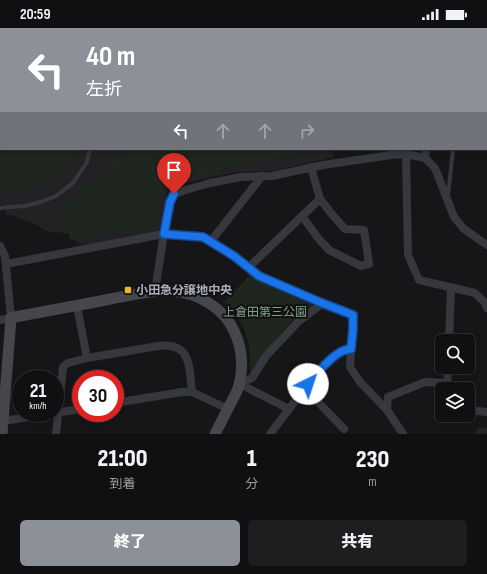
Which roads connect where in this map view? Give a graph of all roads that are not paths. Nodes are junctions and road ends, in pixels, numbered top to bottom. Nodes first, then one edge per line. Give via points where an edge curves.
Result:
1 (90, 150) edge
2 (426, 150) edge
3 (453, 150) edge
4 (406, 154) junction
5 (425, 158) junction
6 (311, 167) junction
7 (262, 176) junction
8 (320, 199) junction
9 (448, 200) junction
10 (0, 208) edge
11 (302, 216) junction
12 (164, 234) junction
13 (211, 242) junction
14 (487, 245) edge
15 (0, 246) edge
16 (6, 264) junction
17 (248, 268) junction
18 (451, 287) junction
19 (155, 291) junction
20 (322, 303) junction
21 (77, 306) junction
22 (487, 308) edge
23 (5, 319) edge
24 (449, 334) edge
25 (351, 349) junction
26 (87, 358) junction
27 (63, 370) edge
28 (240, 384) junction
29 (435, 384) edge
30 (192, 392) junction
31 (302, 393) junction
32 (124, 402) edge
33 (228, 409) junction
34 (289, 409) junction
35 (387, 410) junction
36 (475, 411) edge
37 (487, 412) edge
38 (12, 420) edge
39 (3, 421) junction
40 (57, 422) edge
41 (344, 429) dead end
42 (2, 434) edge
43 (56, 434) edge
44 (215, 434) edge
45 (270, 434) edge
46 (403, 434) edge

1 - 10 lane via 87,162 73,183 56,196 24,206
2 - 5 street
3 - 9 lane
4 - 5 street
4 - 6 street
4 - 18 street via 408,255 419,280
5 - 9 street via 435,168
6 - 7 street
6 - 8 street
7 - 12 street via 241,177 174,194
7 - 13 street
8 - 11 street
8 - 11 street via 345,229 364,230 369,264 361,266 329,250
9 - 14 street via 454,217
11 - 17 street
12 - 13 street via 203,237
12 - 16 street
12 - 19 street
13 - 17 street
15 - 16 street
16 - 23 street
17 - 20 street via 259,276
18 - 22 street via 474,293
18 - 24 street
19 - 21 street
19 - 28 street via 172,290 189,294 205,300 225,317 240,345
20 - 25 street via 353,315
20 - 28 street via 298,321 266,356 252,378
21 - 23 street
21 - 26 street
23 - 39 street
25 - 31 street via 336,355 315,375
25 - 35 street via 350,367 360,382
26 - 27 street via 68,363
26 - 30 street via 158,346 174,346 184,353 188,362
28 - 33 street
28 - 34 street
29 - 35 street via 424,382 388,397
30 - 32 street
30 - 33 street
31 - 34 street
31 - 41 street via 318,402
33 - 44 street
34 - 45 street
35 - 46 street
36 - 37 street
38 - 39 street
39 - 42 street
40 - 43 street

